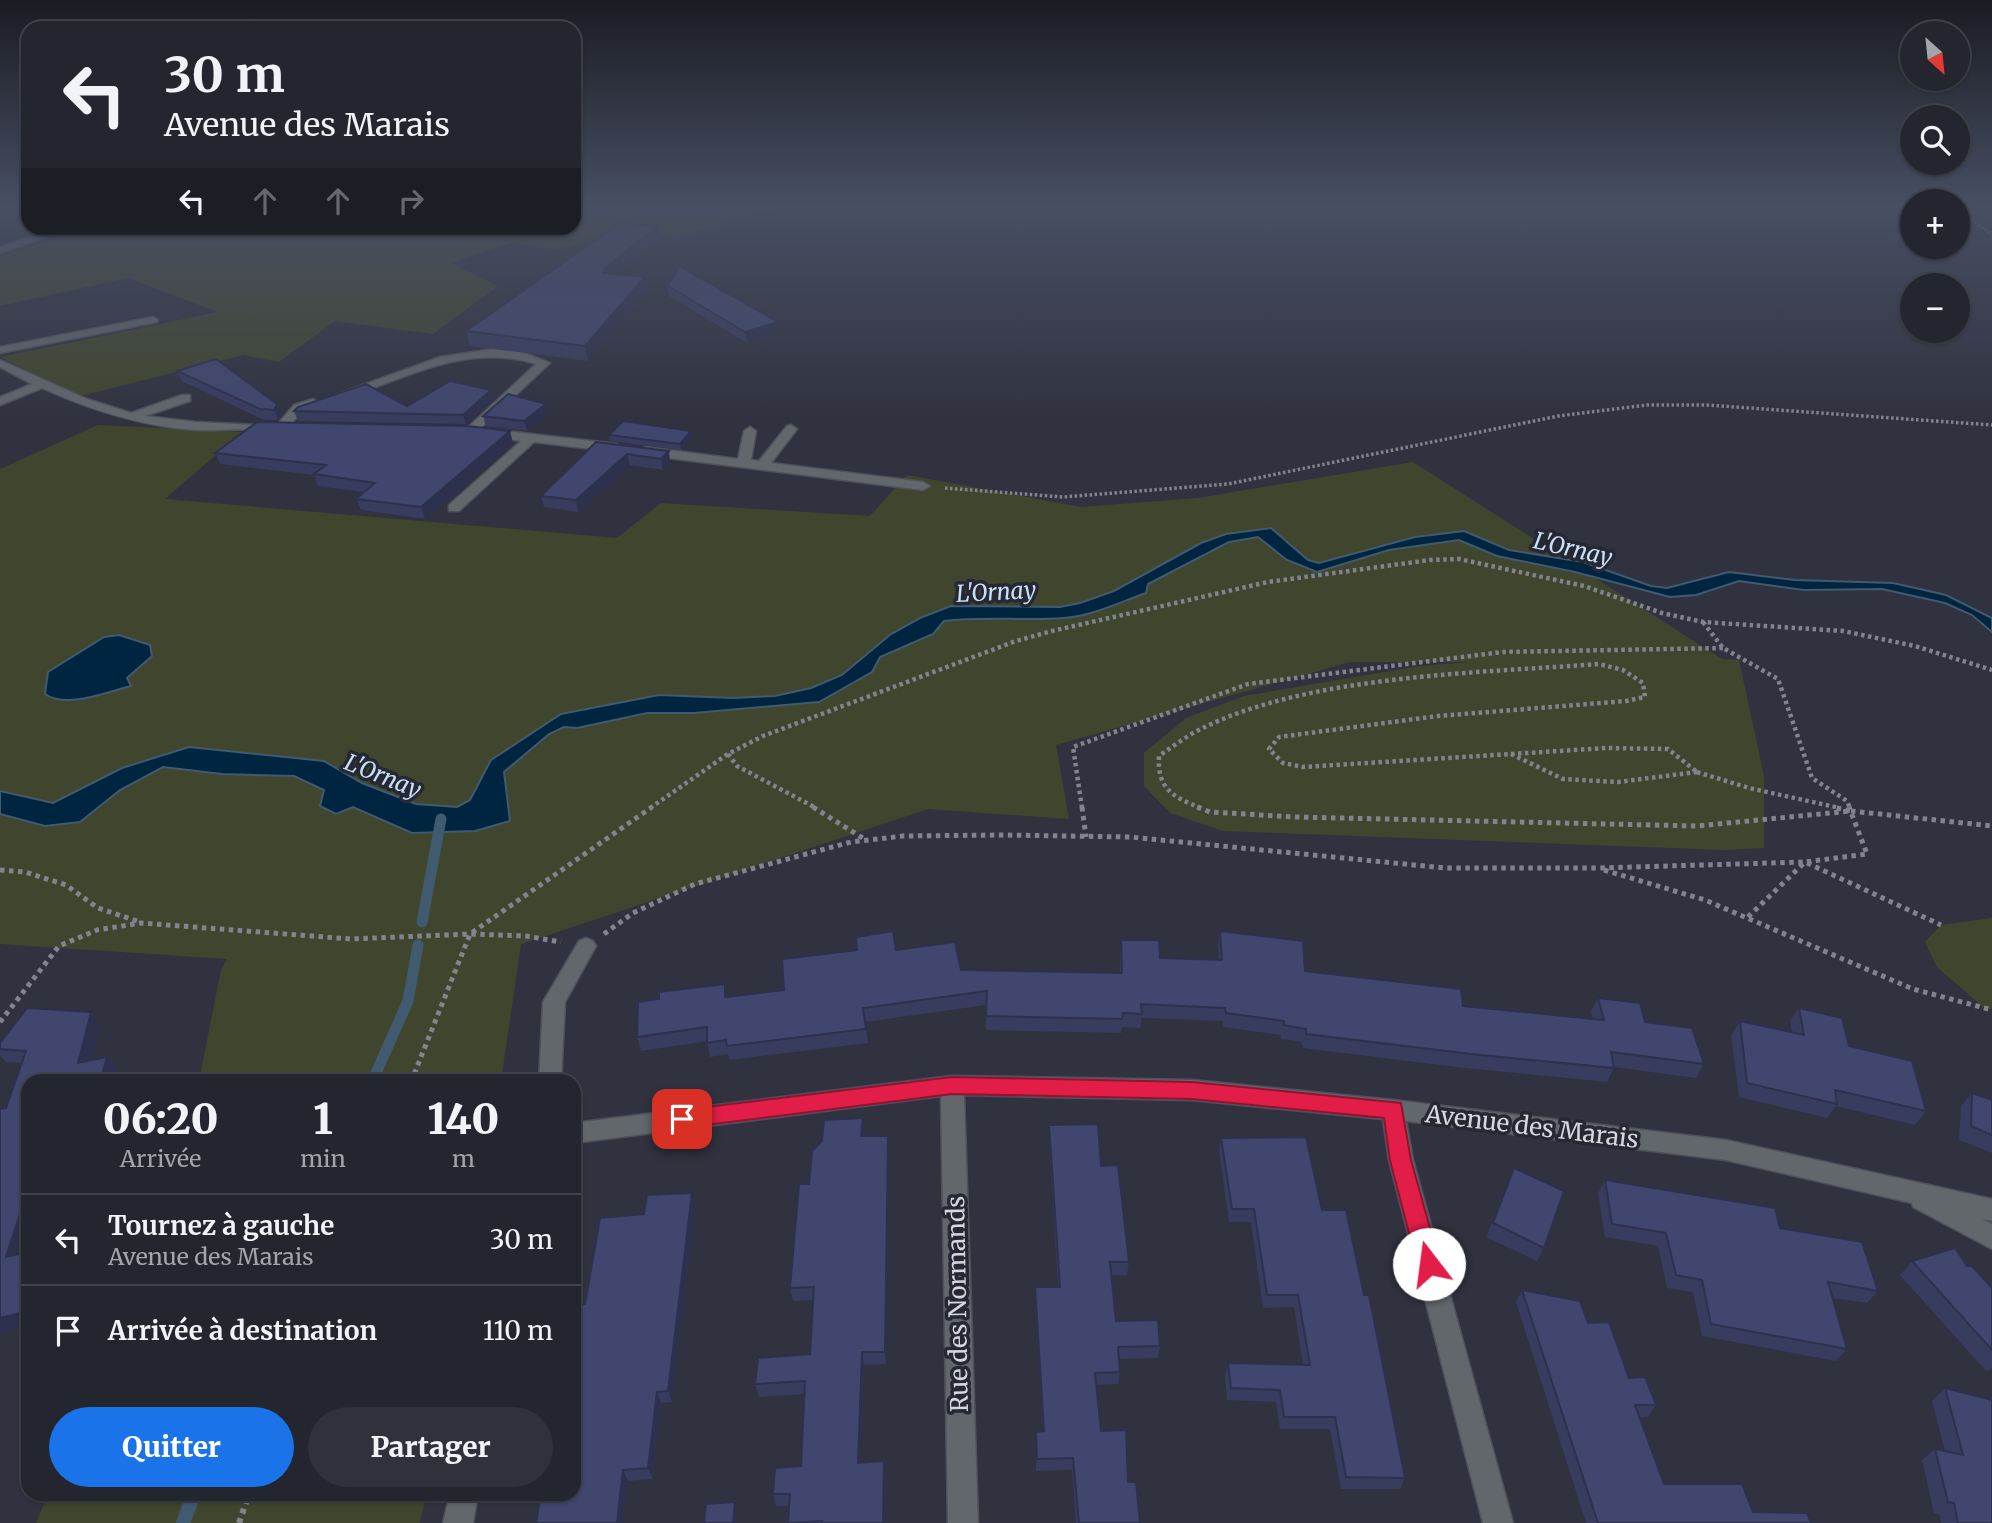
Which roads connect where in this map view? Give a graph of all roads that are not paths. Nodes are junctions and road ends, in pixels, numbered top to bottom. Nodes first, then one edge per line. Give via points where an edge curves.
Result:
1 (153, 320) dead end
2 (0, 350) edge
3 (0, 363) edge
4 (42, 384) junction
5 (186, 398) dead end
6 (0, 401) edge
7 (132, 417) junction
8 (791, 429) dead end
9 (750, 431) dead end
10 (531, 438) junction
11 (744, 462) junction
12 (763, 465) junction
13 (923, 486) road end
14 (454, 508) dead end
15 (586, 946) road end
16 (550, 1074) edge
17 (952, 1085) junction
18 (1393, 1110) junction
19 (581, 1132) edge
20 (1901, 1187) junction
21 (1992, 1210) edge
22 (1992, 1237) edge
23 (463, 1501) edge
24 (458, 1523) edge
25 (963, 1523) edge
26 (1498, 1523) edge

1 - 2 street
3 - 4 street
4 - 6 street
4 - 7 street
5 - 7 street
7 - 10 street via 168,424 288,428 298,408 458,354 480,352 544,363 463,430
8 - 12 street
9 - 11 street
10 - 11 street
10 - 14 street
11 - 12 street
12 - 13 street
15 - 16 street via 554,1002
17 - 18 street, Avenue des Marais via 1192,1090
17 - 19 street, Avenue des Marais
17 - 25 street, Rue des Normands
18 - 20 street, Avenue des Marais via 1726,1150
18 - 26 street via 1401,1160
20 - 21 street, Avenue des Marais
20 - 22 street, Avenue des Marais
23 - 24 street

